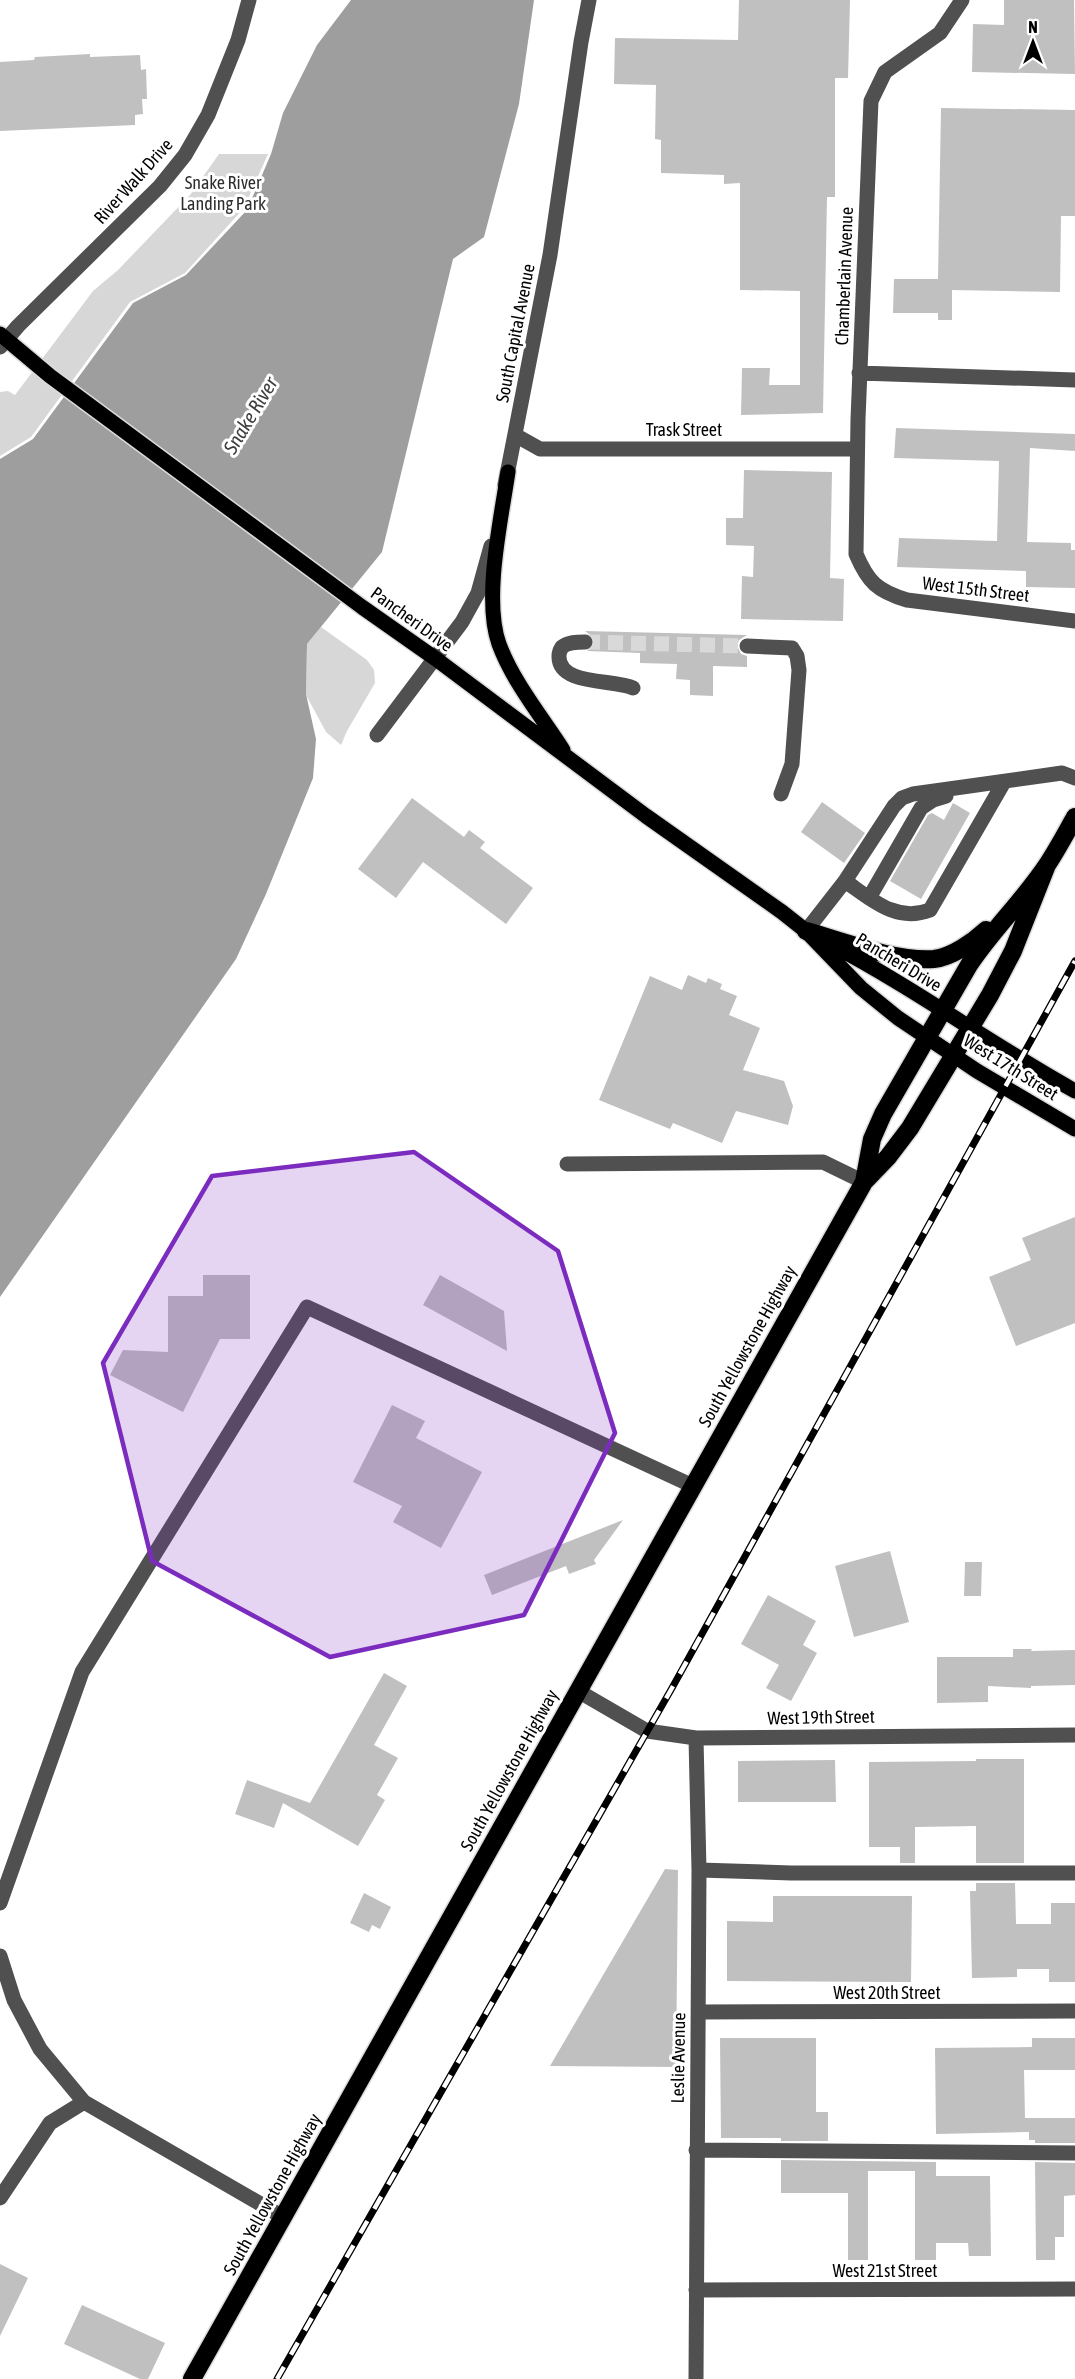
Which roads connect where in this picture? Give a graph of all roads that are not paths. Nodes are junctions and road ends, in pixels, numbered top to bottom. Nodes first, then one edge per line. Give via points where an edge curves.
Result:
1 (249, 0) edge
2 (589, 0) edge
3 (962, 0) edge
4 (2, 340) edge
5 (860, 373) junction
6 (1075, 380) edge
7 (515, 435) junction
8 (857, 448) junction
9 (508, 472) junction
10 (875, 586) joint
11 (1075, 621) edge
12 (585, 642) tunnel mouth
13 (747, 646) tunnel mouth
14 (436, 659) junction
15 (633, 688) dead end
16 (377, 735) dead end
17 (568, 758) junction
18 (1075, 778) edge
19 (1004, 782) junction
20 (974, 786) junction
21 (781, 794) dead end
22 (1075, 817) edge
23 (1047, 865) junction
24 (844, 881) junction
25 (869, 898) junction
26 (806, 931) junction
27 (943, 1012) junction
28 (969, 1028) junction
29 (927, 1038) junction
30 (954, 1055) junction
31 (1075, 1091) edge
32 (1075, 1129) edge
33 (567, 1164) dead end
34 (864, 1182) junction
35 (693, 1486) junction
36 (578, 1691) junction
37 (1075, 1735) edge
38 (696, 1738) junction
39 (699, 1870) junction
40 (1075, 1873) edge
41 (0, 1903) edge
42 (0, 1956) edge
43 (1075, 2011) edge
44 (699, 2012) junction
45 (84, 2102) junction
46 (696, 2151) junction
47 (1075, 2153) edge
48 (0, 2198) edge
49 (283, 2217) junction
50 (1075, 2289) edge
51 (696, 2290) junction
52 (192, 2379) edge
53 (696, 2379) edge

1 - 4 street, River Walk Drive via 238,40 208,115 185,155 130,217
2 - 7 street, South Capital Avenue via 550,255
3 - 5 street, Chamberlain Avenue via 940,33 885,72 871,101
4 - 14 main road, Pancheri Drive
5 - 6 street
5 - 8 street, Chamberlain Avenue
7 - 8 street, Trask Street via 540,448
7 - 9 street, South Capital Avenue
8 - 10 street, Chamberlain Avenue via 856,554
9 - 14 street, South Capital Avenue via 478,593
9 - 17 main road via 492,600 495,626 508,665
10 - 11 street, West 15th Street via 907,600
12 - 15 street via 562,647 559,661 564,669 577,678
13 - 21 street via 785,646 797,656 792,764
14 - 16 street, South Capital Avenue
14 - 17 main road, Pancheri Drive
17 - 26 main road, Pancheri Drive
18 - 19 street via 1062,773
19 - 20 street
19 - 25 street via 930,910 920,914 896,913
20 - 24 street via 902,798
20 - 25 street via 921,808
22 - 23 highway, South Yellowstone Highway
23 - 26 highway via 981,935 937,958 912,958
23 - 27 highway, South Yellowstone Highway via 984,942
23 - 28 highway, South Yellowstone Highway via 1013,951
24 - 25 street
24 - 26 street
26 - 27 main road, Pancheri Drive via 876,968
26 - 29 main road, Pancheri Drive via 861,988
27 - 28 main road, Pancheri Drive
27 - 29 highway, South Yellowstone Highway
28 - 30 highway, South Yellowstone Highway
28 - 31 main road, West 17th Street
29 - 30 main road, West 17th Street
29 - 34 highway, South Yellowstone Highway via 872,1139
30 - 32 main road, West 17th Street
30 - 34 highway, South Yellowstone Highway via 909,1128
33 - 34 street via 823,1162
34 - 35 highway, South Yellowstone Highway
35 - 36 highway, South Yellowstone Highway
35 - 41 street via 307,1307 82,1672
36 - 38 street, West 19th Street via 647,1731
36 - 49 highway, South Yellowstone Highway
37 - 38 street, West 19th Street
38 - 39 street, Leslie Avenue
39 - 40 street
39 - 44 street, Leslie Avenue
42 - 45 street via 14,2000 40,2049
43 - 44 street, West 20th Street
44 - 46 street, Leslie Avenue
45 - 48 street via 50,2123
45 - 49 street
46 - 47 street
46 - 51 street, Leslie Avenue
49 - 52 highway, South Yellowstone Highway
50 - 51 street, West 21st Street
51 - 53 street, Leslie Avenue

